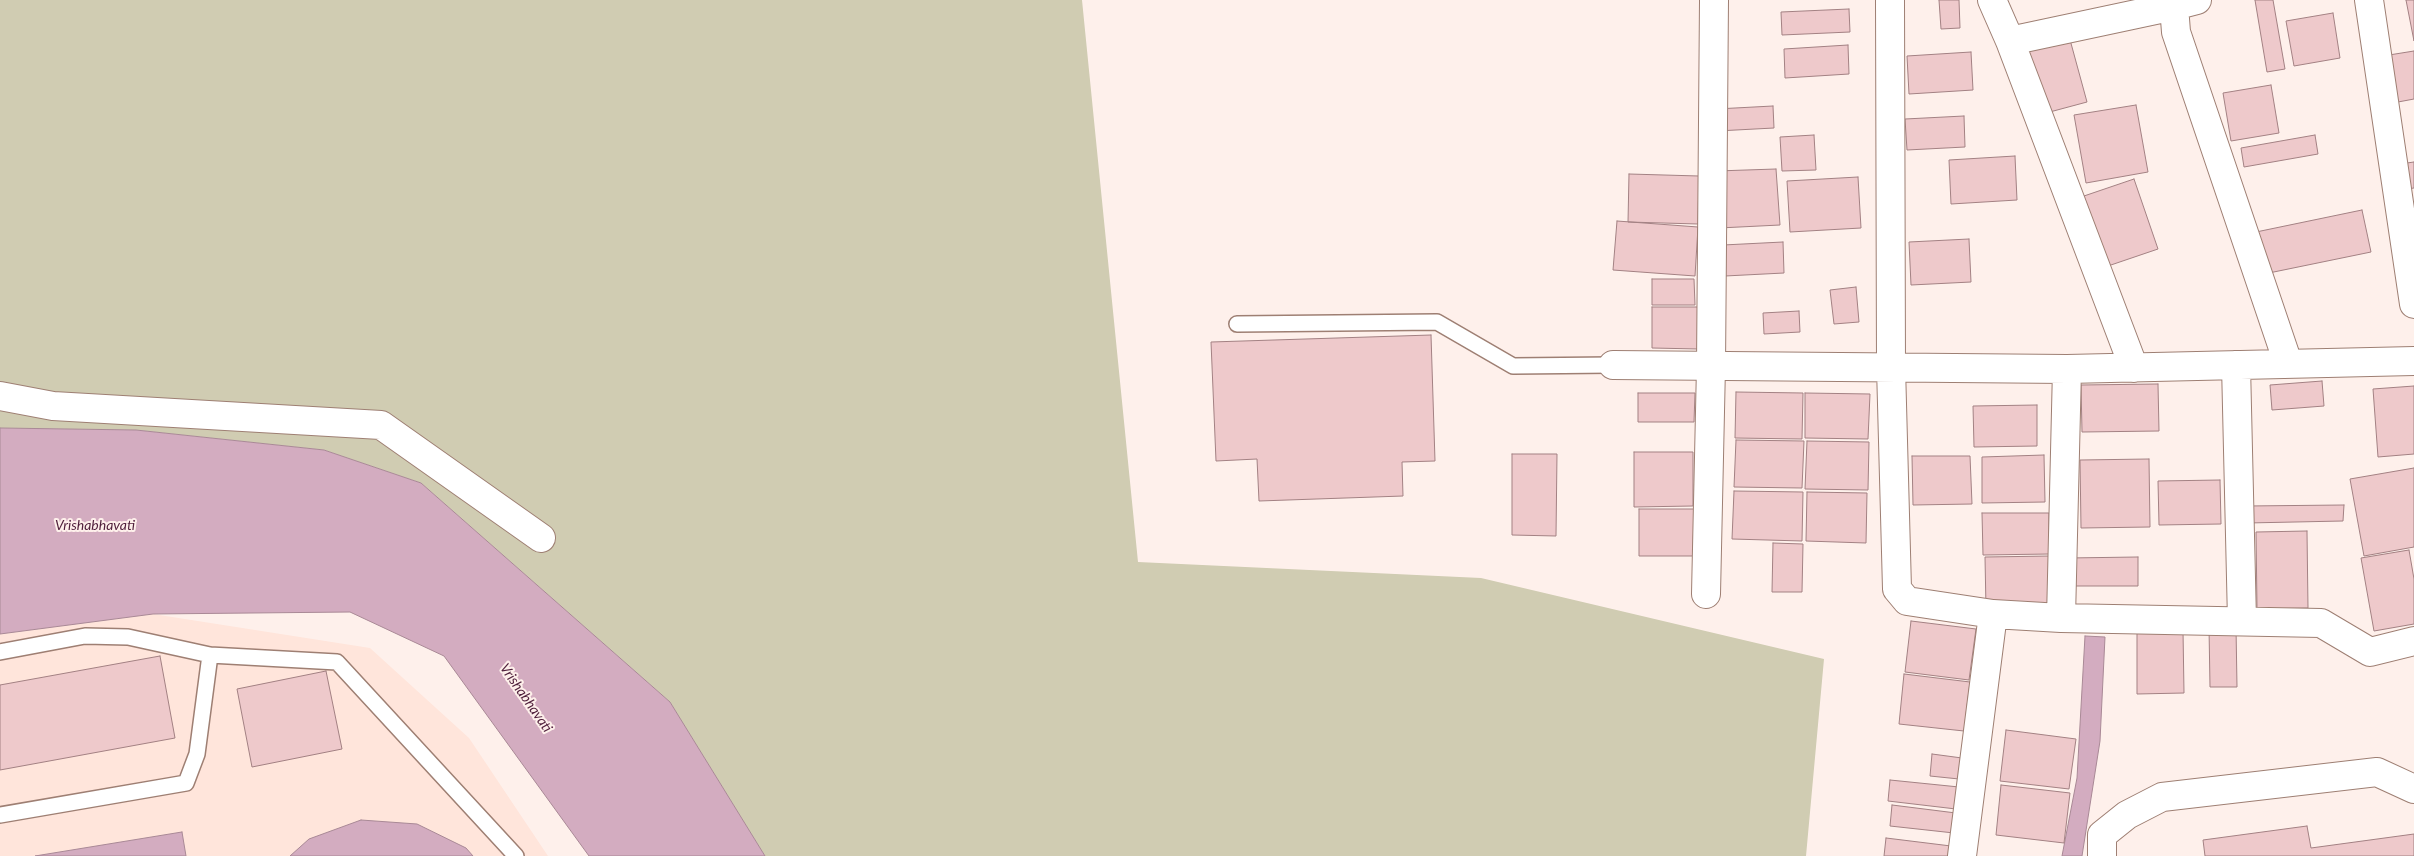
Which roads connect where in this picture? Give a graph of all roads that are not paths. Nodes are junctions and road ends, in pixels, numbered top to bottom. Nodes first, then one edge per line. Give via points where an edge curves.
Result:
1 (1714, 0) edge
2 (1890, 0) edge
3 (1992, 0) edge
4 (2369, 0) edge
5 (2181, 2) edge
6 (2010, 41) junction
7 (2414, 304) edge
8 (1237, 324) dead end
9 (2414, 361) edge
10 (2288, 362) junction
11 (2236, 364) junction
12 (1613, 365) joint
13 (1711, 366) junction
14 (1891, 367) junction
15 (2134, 368) junction
16 (2067, 369) junction
17 (0, 396) edge
18 (541, 538) dead end
19 (1706, 594) dead end
20 (1993, 614) junction
21 (2061, 618) junction
22 (2242, 621) junction
23 (2414, 641) edge
24 (0, 652) edge
25 (210, 655) junction
26 (2414, 789) edge
27 (0, 815) edge
28 (516, 856) edge
29 (1962, 856) edge
30 (2102, 856) edge

1 - 13 street
2 - 14 street
3 - 6 street
4 - 7 street
5 - 6 street
5 - 10 street via 2176,32
6 - 15 street
8 - 12 lane via 1437,322 1513,366
9 - 10 street
10 - 11 street
11 - 15 street
11 - 22 street
12 - 13 street
13 - 14 street
13 - 19 street
14 - 16 street
14 - 20 street via 1898,589 1908,601
15 - 16 street
16 - 21 street
17 - 18 street via 53,406 381,425
20 - 21 street
20 - 29 street
21 - 22 street
22 - 23 street via 2320,623 2370,652
24 - 25 lane via 85,636 128,637
25 - 27 lane via 197,754 186,783
25 - 28 lane via 337,662
26 - 30 street via 2377,772 2162,798 2127,815 2102,835

